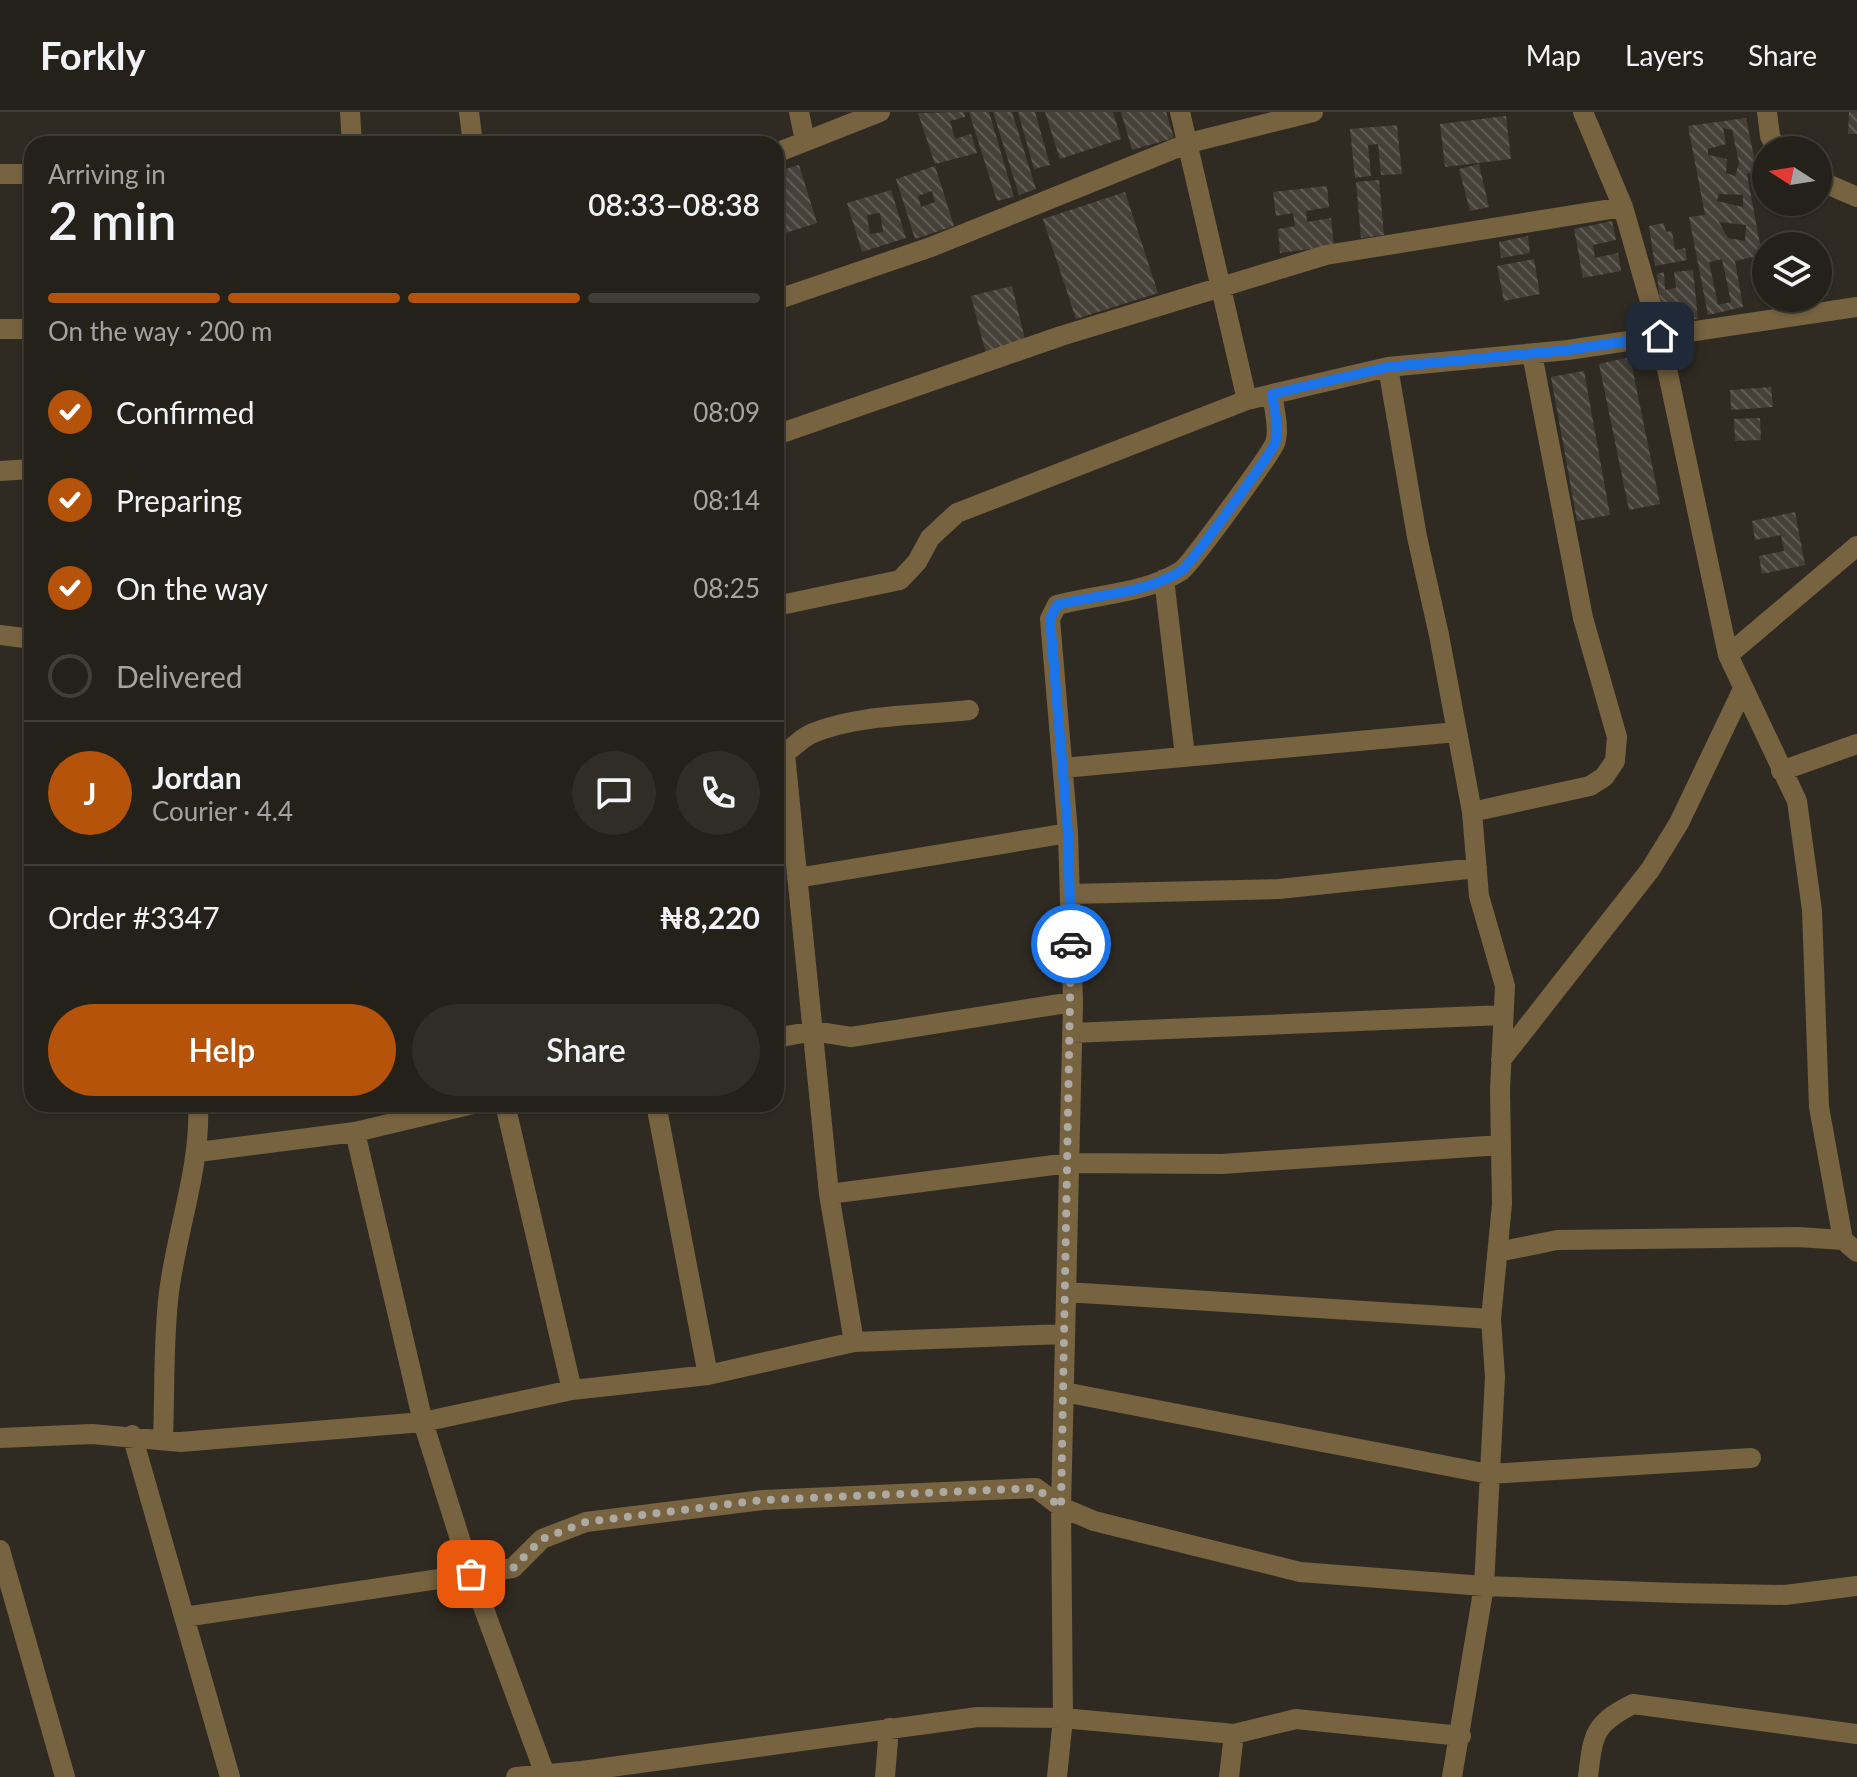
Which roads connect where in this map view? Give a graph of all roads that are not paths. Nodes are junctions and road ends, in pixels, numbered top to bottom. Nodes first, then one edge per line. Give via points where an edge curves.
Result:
1 (350, 112) edge
2 (469, 112) edge
3 (799, 112) edge
4 (880, 112) edge
5 (1180, 112) edge
6 (1313, 112) edge
7 (1583, 112) edge
8 (1767, 112) edge
9 (352, 136) edge
10 (472, 136) edge
11 (1770, 136) edge
12 (805, 141) junction
13 (1189, 143) junction
14 (784, 150) edge
15 (0, 174) edge
16 (24, 174) edge
17 (1832, 186) edge
18 (1857, 197) edge
19 (1623, 207) junction
20 (1219, 285) junction
21 (784, 297) edge
22 (1857, 307) edge
23 (0, 329) edge
24 (24, 329) edge
25 (1660, 336) junction
26 (1532, 354) junction
27 (1388, 367) junction
28 (1272, 394) junction
29 (1247, 400) junction
30 (784, 432) edge
31 (24, 470) edge
32 (0, 471) edge
33 (1857, 546) edge
34 (1164, 579) junction
35 (784, 604) edge
36 (0, 635) edge
37 (24, 638) edge
38 (1728, 655) junction
39 (1742, 691) junction
40 (969, 710) dead end
41 (1457, 732) junction
42 (1857, 744) edge
43 (784, 752) edge
44 (1185, 756) junction
45 (1063, 768) junction
46 (1781, 771) junction
47 (784, 784) edge
48 (1472, 812) junction
49 (1068, 833) junction
50 (1477, 868) junction
51 (797, 878) junction
52 (1070, 894) junction
53 (1073, 1002) junction
54 (1503, 1015) junction
55 (813, 1031) junction
56 (1072, 1033) junction
57 (784, 1036) edge
58 (1501, 1060) junction
59 (198, 1112) edge
60 (424, 1112) edge
61 (507, 1112) edge
62 (658, 1112) edge
63 (355, 1132) junction
64 (1501, 1145) junction
65 (198, 1152) junction
66 (1069, 1163) junction
67 (829, 1194) junction
68 (1850, 1246) edge
69 (1498, 1252) junction
70 (1066, 1292) junction
71 (1491, 1319) junction
72 (1065, 1334) junction
73 (854, 1342) junction
74 (708, 1375) junction
75 (572, 1390) junction
76 (1064, 1392) junction
77 (423, 1422) junction
78 (132, 1435) junction
79 (0, 1438) edge
80 (163, 1439) junction
81 (1751, 1458) dead end
82 (1489, 1474) junction
83 (1061, 1507) junction
84 (0, 1550) edge
85 (471, 1574) junction
86 (1484, 1586) junction
87 (1857, 1586) edge
88 (184, 1617) junction
89 (1063, 1718) junction
90 (889, 1728) junction
91 (1234, 1734) junction
92 (1857, 1734) edge
93 (1461, 1736) junction
94 (546, 1776) edge
95 (65, 1777) edge
96 (230, 1777) edge
97 (516, 1777) edge
98 (885, 1777) edge
99 (1057, 1777) edge
100 (1229, 1777) edge
101 (1452, 1777) edge
102 (1588, 1777) edge

1 - 9 street
2 - 10 street
3 - 12 street
4 - 12 street
5 - 13 street
6 - 13 street
7 - 19 street
8 - 11 street
12 - 14 street
13 - 20 street
13 - 21 street via 931,247
15 - 16 street
17 - 18 street
19 - 20 street via 1326,255
19 - 25 street
20 - 29 street
20 - 30 street
22 - 25 street
23 - 24 street
25 - 26 street
25 - 38 street
26 - 27 street
26 - 48 street via 1583,618 1617,737 1615,761 1590,786
27 - 28 street
27 - 41 street
28 - 29 street
28 - 34 street via 1277,439 1267,459 1184,569
29 - 35 street via 957,513 930,538 900,580
31 - 32 street
33 - 38 street
34 - 44 street
34 - 45 street via 1057,605 1050,619
36 - 37 street
38 - 39 street
39 - 46 street
39 - 58 street via 1679,823 1650,870
40 - 43 street via 811,733
41 - 44 street
41 - 48 street
42 - 46 street
44 - 45 street
45 - 49 street
46 - 68 street via 1797,801 1812,910 1819,1107
47 - 51 street
48 - 50 street
49 - 51 street
49 - 52 street
50 - 52 street via 1279,889
50 - 54 street via 1479,896 1505,986
51 - 55 street
52 - 53 street
53 - 55 street via 851,1037
53 - 56 street
54 - 56 street
54 - 58 street
55 - 57 street
55 - 67 street
56 - 66 street
58 - 64 street
59 - 65 street
60 - 63 street
61 - 75 street
62 - 74 street
63 - 65 street
63 - 77 street
64 - 66 street via 1222,1164
64 - 69 street
65 - 80 street via 169,1294
66 - 67 street
66 - 70 street
67 - 73 street
68 - 69 street via 1798,1237 1557,1240
69 - 71 street
70 - 71 street
70 - 72 street
71 - 82 street via 1495,1377
72 - 73 street
72 - 76 street
73 - 74 street
74 - 75 street
75 - 77 street
76 - 82 street
76 - 83 street
77 - 80 street via 181,1442
77 - 85 street
78 - 79 street
78 - 80 street
78 - 88 street
81 - 82 street
82 - 86 street
83 - 85 street via 1036,1488 763,1500 586,1522 542,1539 513,1568
83 - 86 street via 1094,1521 1300,1572
83 - 89 street
84 - 95 street
85 - 88 street
85 - 94 street
86 - 87 street via 1785,1595
86 - 93 street
88 - 96 street
89 - 90 street via 978,1717
89 - 91 street
89 - 99 street
90 - 94 street
90 - 98 street
91 - 93 street via 1296,1719
91 - 100 street
92 - 102 street via 1633,1704 1609,1715 1593,1734
93 - 101 street
94 - 97 street

